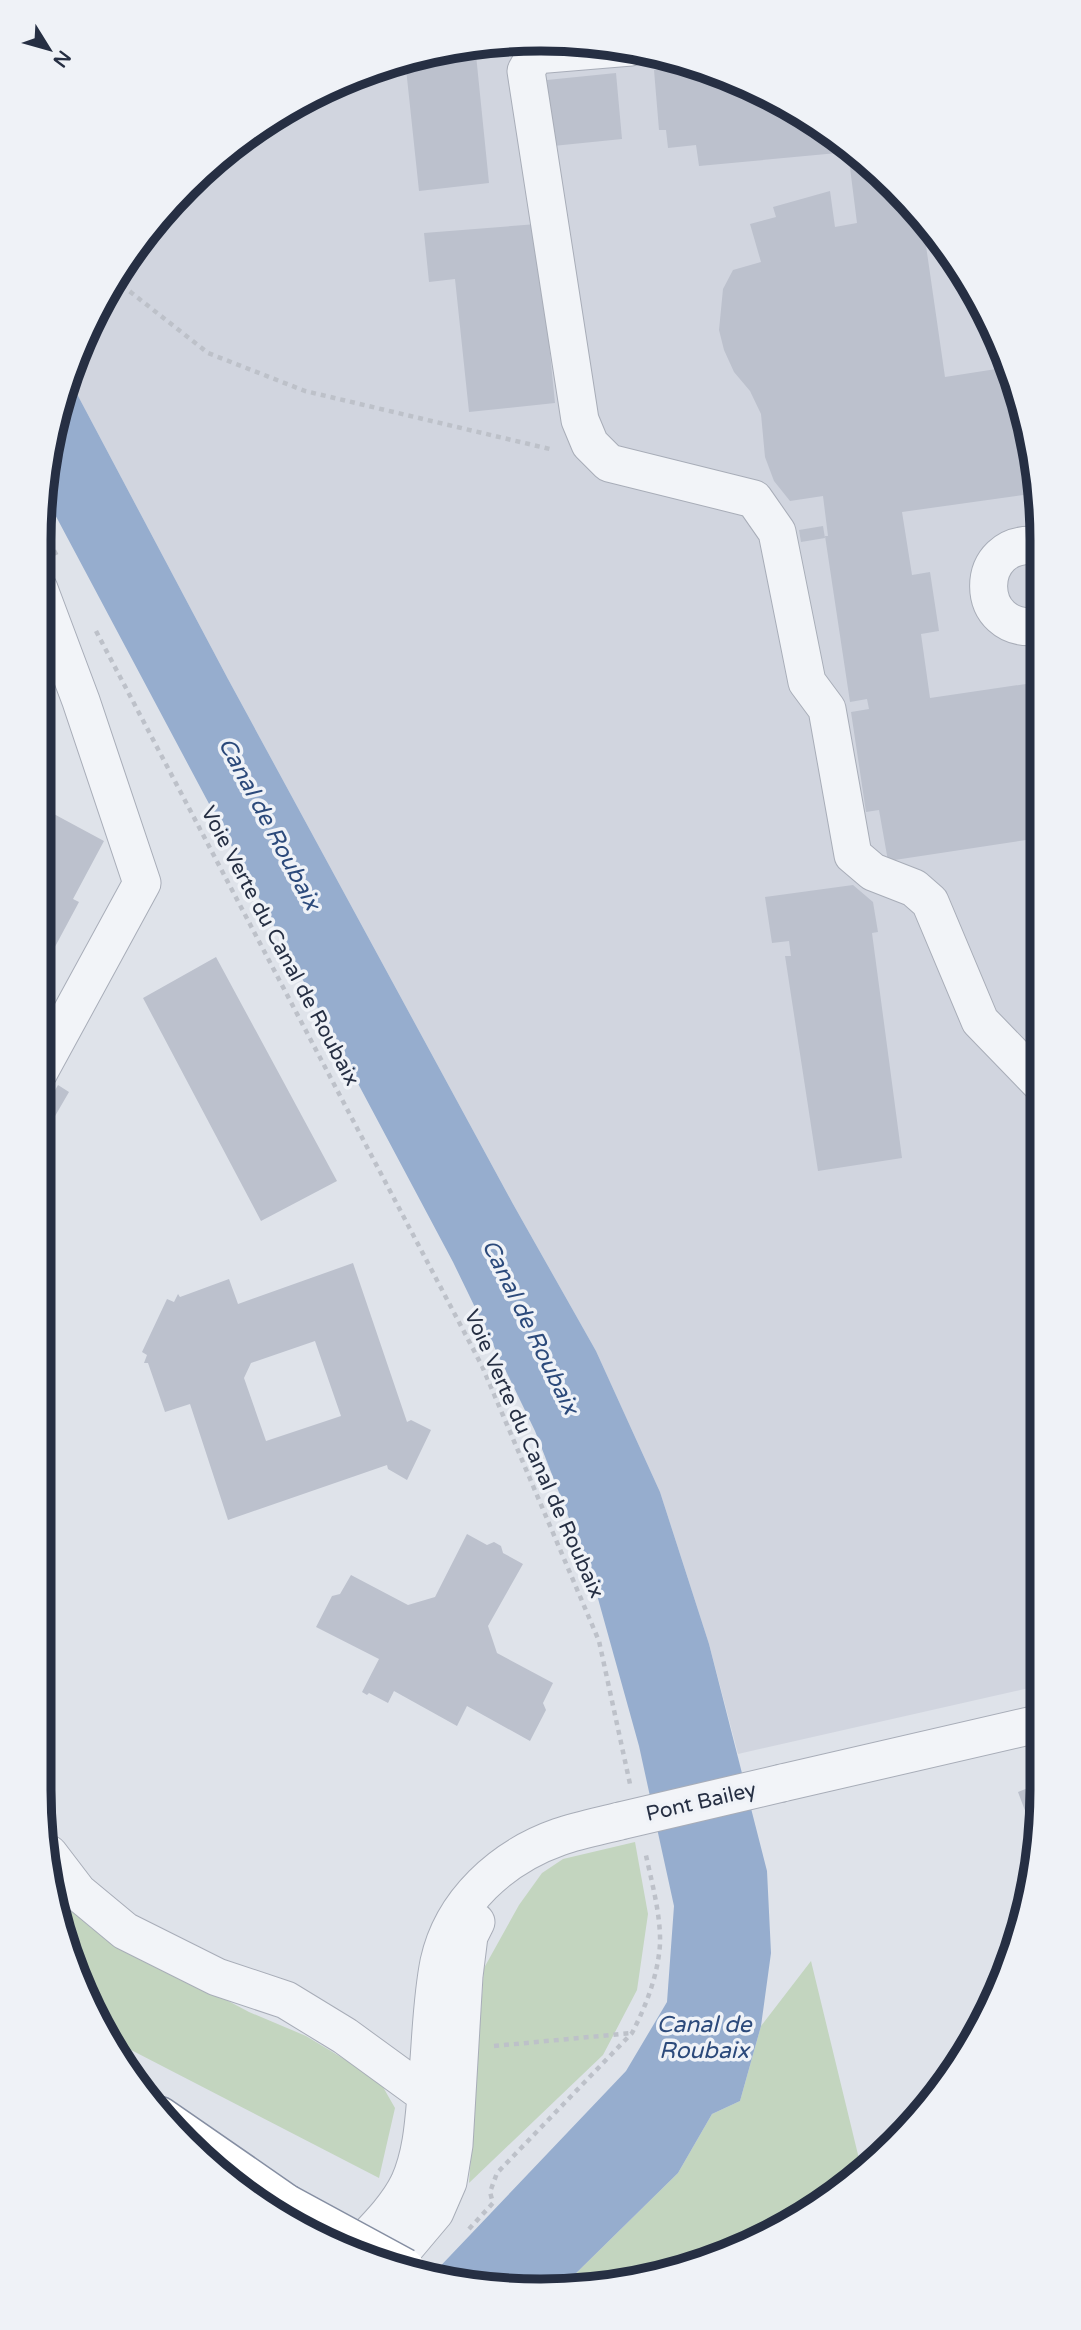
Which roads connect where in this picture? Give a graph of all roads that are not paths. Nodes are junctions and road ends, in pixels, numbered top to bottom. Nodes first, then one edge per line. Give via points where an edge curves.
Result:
1 (572, 52) edge
2 (1030, 546) edge
3 (51, 583) edge
4 (1030, 627) edge
5 (51, 1048) edge
6 (1030, 1073) edge
7 (1030, 1726) edge
8 (537, 1847) junction
9 (57, 1864) edge
10 (426, 2095) junction
11 (210, 2151) edge
12 (252, 2186) edge
13 (287, 2204) junction
14 (360, 2245) edge
15 (366, 2247) edge
16 (397, 2257) edge

1 - 6 street via 535,55 526,71 580,420 590,444 609,463 754,499 776,532 807,682 827,709 853,855 873,872 914,888 930,902 980,1021
2 - 4 street via 1017,547 999,558 988,586 993,606 1007,621
3 - 5 street via 81,701 142,883
7 - 8 street, Pont Bailey, bridge via 631,1816
8 - 10 street, Pont Bailey via 483,1884 448,1933 439,1964
8 - 16 street via 503,1882 469,1936 453,2162 435,2212
9 - 10 street via 78,1892 125,1931 217,1977 286,2000
10 - 14 street, Pont Bailey via 419,2151 408,2183 393,2208
11 - 13 highway
12 - 13 highway
13 - 15 highway, bridge

